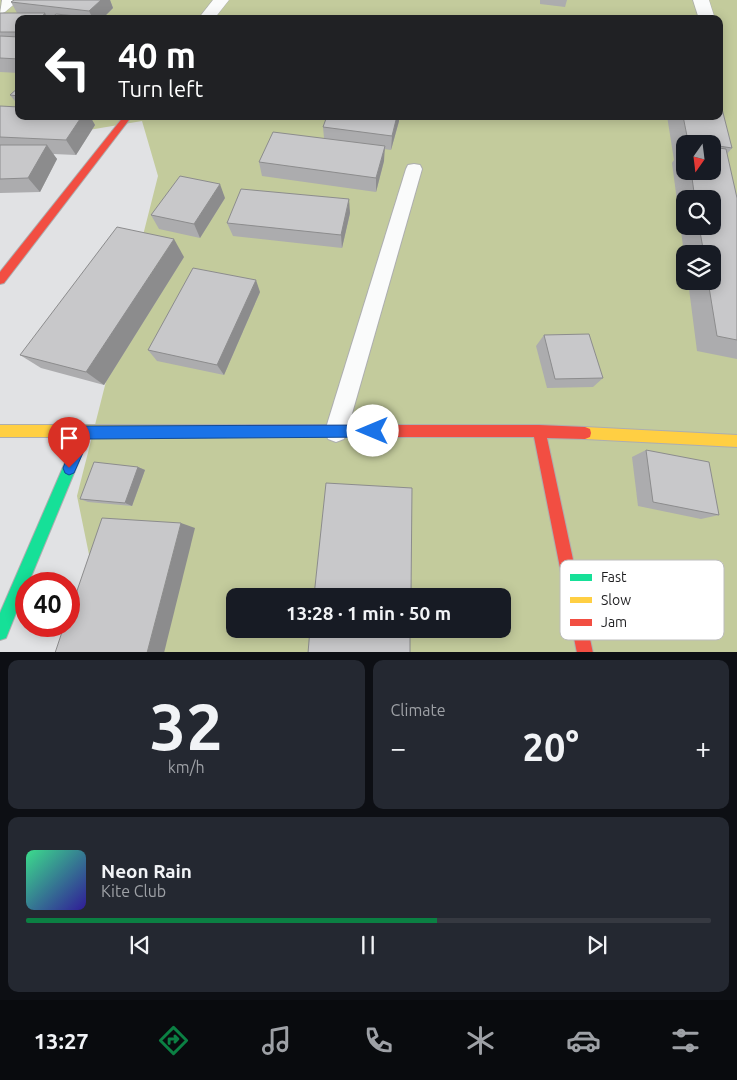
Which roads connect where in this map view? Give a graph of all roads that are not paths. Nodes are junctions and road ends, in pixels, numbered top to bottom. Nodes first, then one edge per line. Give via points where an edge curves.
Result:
1 (11, 0) edge
2 (221, 0) edge
3 (700, 0) edge
4 (0, 9) edge
5 (209, 15) edge
6 (706, 15) edge
7 (125, 120) edge
8 (414, 169) dead end
9 (0, 280) edge
10 (0, 431) edge
11 (336, 431) junction
12 (539, 431) junction
13 (85, 432) junction
14 (737, 441) edge
15 (566, 560) edge
16 (0, 632) edge

1 - 4 street
2 - 5 street
3 - 6 street
7 - 9 street
8 - 11 lane
10 - 13 street
11 - 12 street
11 - 13 street
12 - 14 street
12 - 15 street
13 - 16 street

